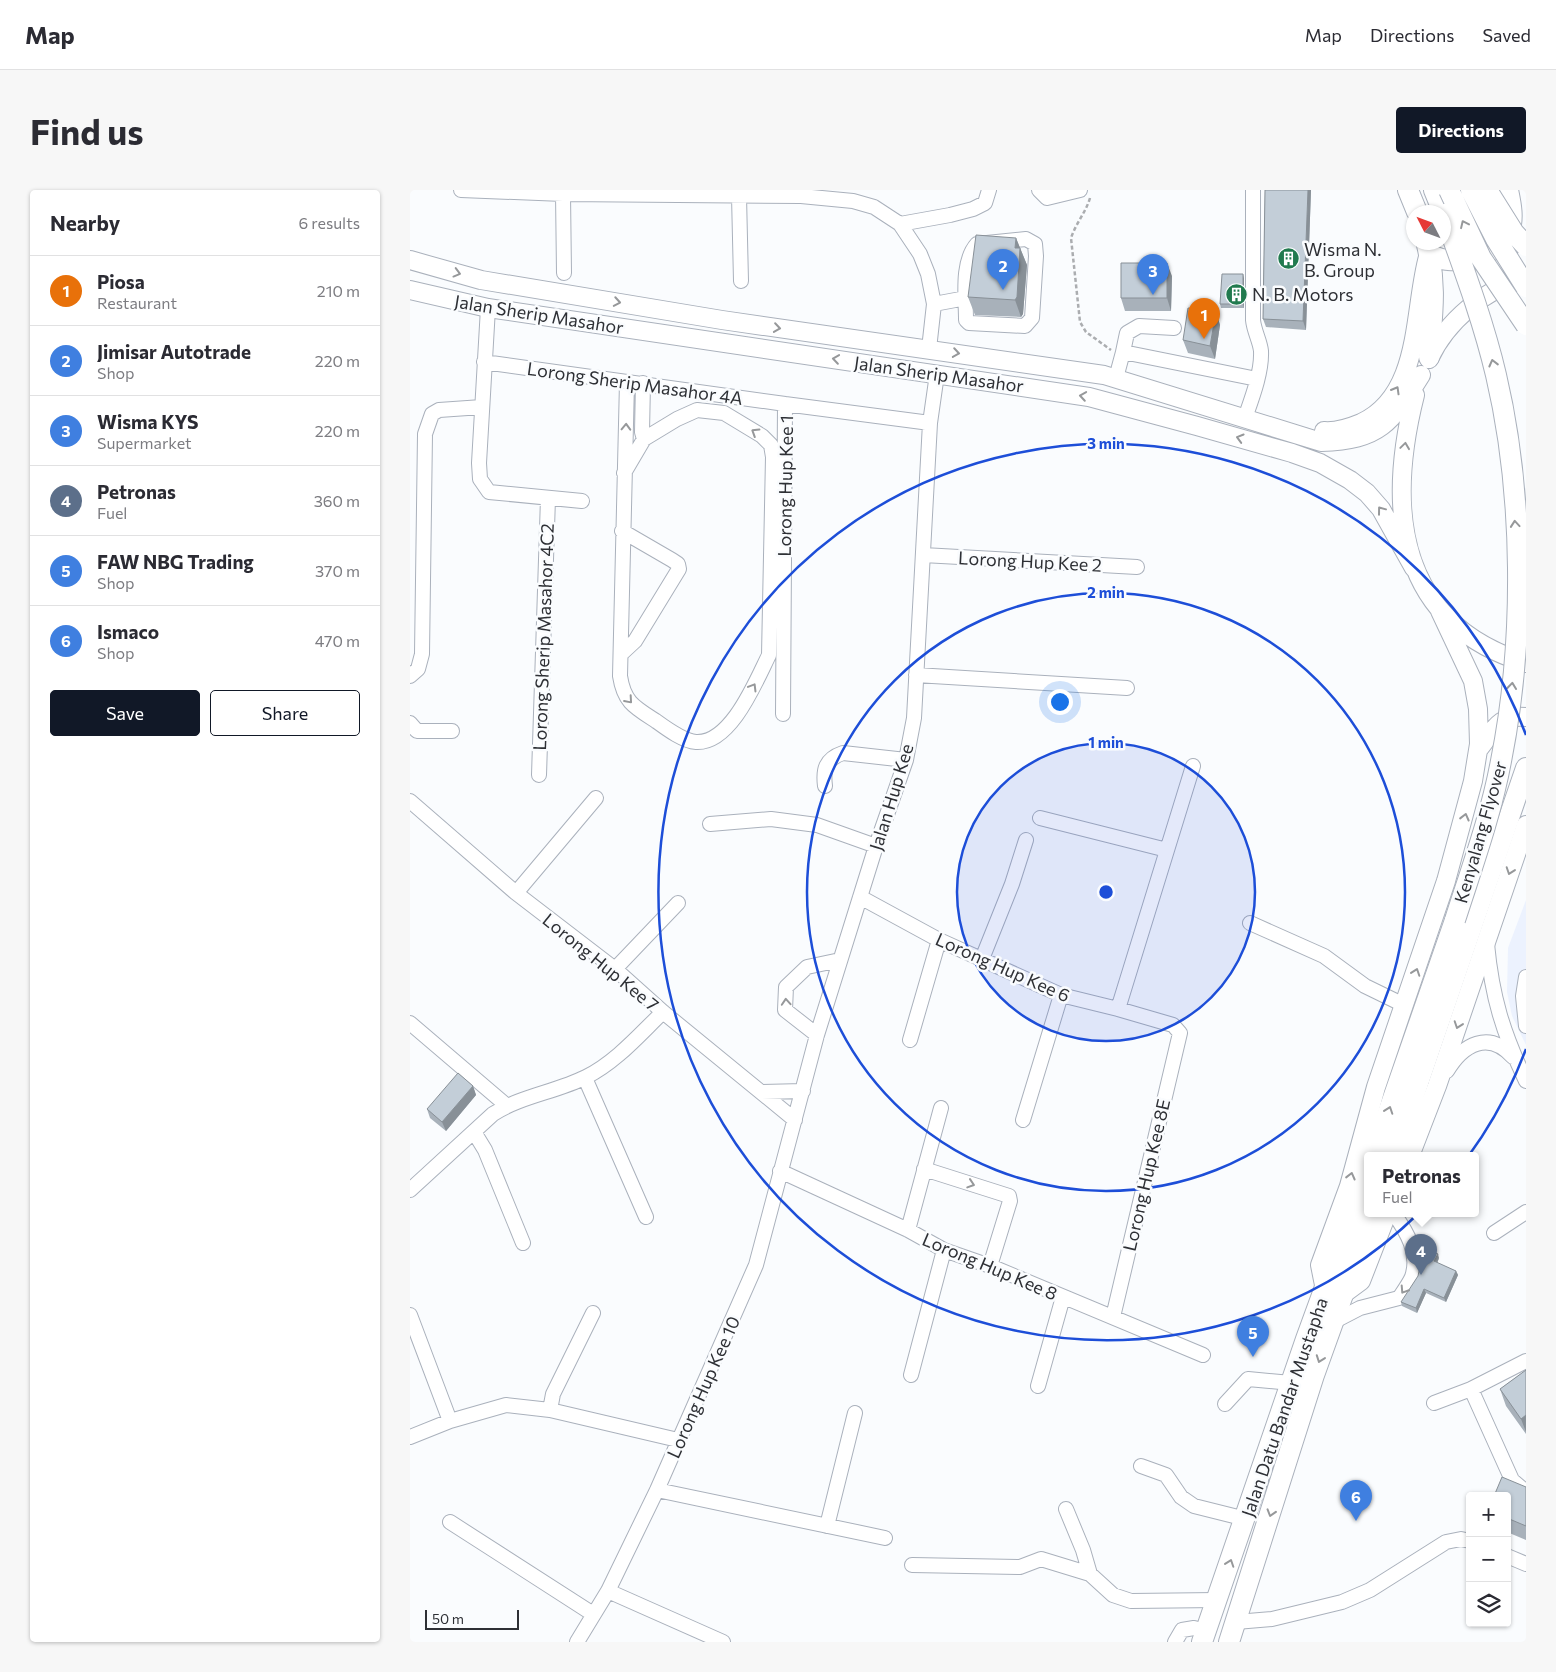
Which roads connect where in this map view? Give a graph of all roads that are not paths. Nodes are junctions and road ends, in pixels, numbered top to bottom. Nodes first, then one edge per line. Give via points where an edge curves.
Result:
1 (461, 190) edge
2 (989, 190) edge
3 (1039, 190) edge
4 (1080, 190) edge
5 (1253, 190) edge
6 (1408, 190) edge
7 (1434, 190) edge
8 (1448, 190) edge
9 (1471, 190) edge
10 (1487, 190) edge
11 (1509, 190) edge
12 (661, 192) edge
13 (801, 193) edge
14 (563, 194) junction
15 (739, 196) junction
16 (1414, 205) edge
17 (1440, 205) edge
18 (1526, 219) edge
19 (900, 224) junction
20 (1451, 236) edge
21 (1526, 246) edge
22 (1428, 250) edge
23 (1428, 250) edge
24 (1431, 250) edge
25 (410, 260) edge
26 (564, 273) dead end
27 (1526, 279) edge
28 (741, 282) dead end
29 (1526, 287) edge
30 (410, 290) edge
31 (966, 298) junction
32 (934, 304) junction
33 (488, 308) junction
34 (1526, 325) edge
35 (1174, 328) dead end
36 (929, 348) junction
37 (1123, 355) junction
38 (1429, 357) junction
39 (484, 362) junction
40 (937, 374) junction
41 (1421, 376) junction
42 (1116, 378) junction
43 (1257, 379) junction
44 (627, 382) junction
45 (643, 383) junction
46 (785, 404) junction
47 (482, 407) junction
48 (1245, 418) junction
49 (930, 423) junction
50 (1294, 434) junction
51 (644, 439) junction
52 (624, 473) junction
53 (548, 498) junction
54 (582, 501) dead end
55 (622, 532) junction
56 (923, 555) junction
57 (1137, 567) dead end
58 (1414, 568) junction
59 (1440, 611) junction
60 (621, 654) junction
61 (1526, 663) edge
62 (916, 675) junction
63 (410, 676) edge
64 (1127, 688) dead end
65 (782, 714) dead end
66 (1526, 717) edge
67 (410, 723) edge
68 (452, 731) dead end
69 (1478, 750) junction
70 (906, 760) junction
71 (1194, 766) dead end
72 (1526, 768) edge
73 (539, 775) dead end
74 (825, 786) dead end
75 (596, 798) dead end
76 (410, 801) edge
77 (1040, 818) dead end
78 (710, 824) dead end
79 (1526, 825) edge
80 (1026, 840) dead end
81 (876, 846) junction
82 (1166, 850) junction
83 (516, 893) junction
84 (860, 897) junction
85 (678, 903) dead end
86 (1250, 923) dead end
87 (1472, 928) junction
88 (939, 940) junction
89 (982, 959) junction
90 (840, 960) junction
91 (615, 969) junction
92 (1526, 977) edge
93 (1061, 996) junction
94 (1404, 1005) junction
95 (1118, 1009) junction
96 (663, 1012) junction
97 (410, 1023) edge
98 (1526, 1026) edge
99 (1180, 1033) joint
100 (817, 1036) junction
101 (910, 1040) dead end
102 (1516, 1062) junction
103 (585, 1078) junction
104 (1526, 1082) edge
105 (1437, 1086) junction
106 (803, 1091) junction
107 (761, 1092) junction
108 (506, 1105) junction
109 (941, 1108) dead end
110 (795, 1120) junction
111 (1023, 1120) dead end
112 (474, 1132) junction
113 (1375, 1152) edge
114 (1394, 1152) edge
115 (1412, 1152) edge
116 (924, 1169) junction
117 (780, 1172) junction
118 (1364, 1183) edge
119 (410, 1190) edge
120 (1526, 1212) edge
121 (646, 1217) dead end
122 (1371, 1217) edge
123 (1386, 1217) edge
124 (1396, 1217) edge
125 (908, 1230) junction
126 (1494, 1233) dead end
127 (523, 1243) dead end
128 (944, 1250) junction
129 (990, 1266) junction
130 (1334, 1292) junction
131 (1063, 1297) junction
132 (592, 1313) dead end
133 (410, 1315) edge
134 (1113, 1317) junction
135 (1333, 1322) junction
136 (1203, 1355) dead end
137 (1526, 1361) edge
138 (911, 1375) dead end
139 (1291, 1383) junction
140 (1038, 1386) dead end
141 (1471, 1389) junction
142 (1434, 1403) dead end
143 (1225, 1404) dead end
144 (550, 1410) junction
145 (855, 1413) dead end
146 (450, 1421) junction
147 (410, 1437) edge
148 (678, 1440) junction
149 (1141, 1466) dead end
150 (657, 1490) junction
151 (1526, 1492) edge
152 (1066, 1509) dead end
153 (1246, 1519) junction
154 (450, 1522) dead end
155 (827, 1526) junction
156 (884, 1538) dead end
157 (1466, 1540) edge
158 (1511, 1558) edge
159 (1526, 1564) edge
160 (912, 1565) dead end
161 (1090, 1574) junction
162 (608, 1591) junction
163 (1218, 1600) junction
164 (593, 1614) junction
165 (1236, 1622) junction
166 (1204, 1637) edge
167 (577, 1642) edge
168 (723, 1642) edge
169 (1175, 1642) edge
170 (1229, 1642) edge

1 - 14 street
2 - 19 street via 985,203 973,209
3 - 4 street via 1047,198
5 - 43 street via 1253,320 1261,350
6 - 16 highway
7 - 17 highway, Kenyalang Flyover
34 -> 8 highway, bridge via 1481,258
9 - 29 highway, bridge
10 - 21 highway, bridge
11 - 18 highway
11 - 24 highway via 1512,212 1504,241 1472,260 1447,260
12 - 14 street
12 - 15 street
13 - 15 street
13 - 19 street via 854,200
14 - 26 street
15 - 28 street
19 - 32 street via 920,254
87 -> 20 highway, Kenyalang Flyover, bridge via 1480,846 1501,760 1516,646 1518,592 1504,412 1485,332
22 - 38 highway via 1435,296
50 -> 23 main road via 1310,429 1348,428 1371,418 1390,401 1410,361
25 -> 36 main road, Jalan Sherip Masahor via 481,280 722,320
27 - 38 main road via 1475,304 1446,331
30 - 33 main road, Jalan Sherip Masahor
31 - 31 street via 968,257 977,244 1026,239 1035,244 1030,323 1025,326 969,323 966,320
31 - 32 street
32 - 36 street
33 - 39 street
40 -> 33 main road, Jalan Sherip Masahor
35 - 37 street via 1139,326 1127,333
36 -> 42 main road, Jalan Sherip Masahor
37 - 42 street
37 - 43 street
38 - 41 main road
39 - 44 street, Lorong Sherip Masahor 4A
39 - 47 street
40 - 49 street, Jalan Hup Kee
58 -> 40 main road, Jalan Sherip Masahor via 1390,522 1367,493 1320,463 1089,397
41 - 50 main road, Jalan Sherip Masahor via 1389,421 1371,434 1350,441 1321,442
58 -> 41 main road via 1405,537 1402,480 1404,448
42 - 48 main road, Jalan Sherip Masahor
43 - 48 street
44 - 45 street, Lorong Sherip Masahor 4A
52 -> 44 street
45 - 46 street, Lorong Sherip Masahor 4A
45 - 51 street
46 - 49 street, Lorong Hup Kee 1
46 - 65 street, Lorong Hup Kee 1
47 - 53 street via 478,463 480,479 489,492
47 - 63 street via 439,410 432,414 425,434 422,654 418,669
48 - 50 main road, Jalan Sherip Masahor
49 - 56 street, Jalan Hup Kee
51 - 52 street
60 -> 51 street via 620,676 624,696 658,723 696,742 708,740 726,729 769,655 771,444 724,413 711,410 696,410
52 - 55 street
53 - 54 street
53 - 73 street, Lorong Sherip Masahor 4C2
55 - 60 street
55 - 60 street via 678,564 679,570 635,641
56 - 57 street, Lorong Hup Kee 2
56 - 62 street, Jalan Hup Kee
58 - 59 main road
59 - 61 main road via 1479,644
59 - 69 main road via 1473,681 1478,709
62 - 64 street
62 - 70 street, Jalan Hup Kee via 914,718
66 - 69 main road via 1516,716 1499,722
67 - 68 street via 417,731
94 -> 69 main road via 1465,818
70 - 74 street via 842,753 828,762 824,772
70 - 81 street, Jalan Hup Kee
71 - 82 street
72 - 87 highway, Kenyalang Flyover
75 - 83 street
76 - 83 street, Lorong Hup Kee 7
77 - 82 street
78 - 81 street via 771,820 817,825
79 -> 87 main road
80 - 89 street
81 - 84 street, Jalan Hup Kee
82 - 95 street
83 - 91 street, Lorong Hup Kee 7
84 - 88 street, Lorong Hup Kee 6
84 - 90 street, Jalan Hup Kee
85 - 91 street
86 - 94 street via 1324,956 1365,986
87 - 102 street
87 -> 105 main road
113 -> 87 highway
87 - 114 highway
88 - 89 street, Lorong Hup Kee 6
88 - 101 street
89 - 93 street, Lorong Hup Kee 6
90 - 100 street, Jalan Hup Kee
100 -> 90 street via 785,1010 786,987 807,967
91 - 96 street, Lorong Hup Kee 7
92 - 98 street via 1523,996
93 - 95 street, Lorong Hup Kee 6
93 - 111 street
130 -> 94 main road via 1320,1265 1349,1186
95 - 99 street, Lorong Hup Kee 6 via 1173,1025
96 - 103 street via 607,1065
96 - 107 street, Lorong Hup Kee 7
97 - 108 street
99 - 134 street, Lorong Hup Kee 8E
100 - 106 street, Jalan Hup Kee
102 - 104 street
102 - 105 street via 1504,1047 1482,1043 1472,1045 1453,1060
103 - 108 street
103 - 121 street
105 - 115 main road
106 - 107 street
106 - 110 street, Jalan Hup Kee
107 - 110 street, Lorong Hup Kee 7
108 - 112 street
109 - 116 street
110 - 117 street, Lorong Hup Kee 10
112 - 119 street
112 - 127 street via 485,1150
116 - 125 street
116 -> 129 street via 1009,1196
117 - 125 street, Lorong Hup Kee 8
117 - 148 street, Lorong Hup Kee 10 via 756,1265 744,1297
118 - 130 highway, Jalan Datu Bandar Mustapha
120 - 126 street
122 - 130 highway, Jalan Datu Bandar Mustapha
123 - 130 main road via 1361,1281
124 -> 135 street via 1415,1256 1412,1278 1399,1298 1360,1308
125 - 128 street, Lorong Hup Kee 8
128 - 129 street, Lorong Hup Kee 8
128 - 138 street
129 - 131 street, Lorong Hup Kee 8
130 - 135 highway, Jalan Datu Bandar Mustapha
130 - 139 highway, Jalan Datu Bandar Mustapha
131 - 134 street, Lorong Hup Kee 8
131 - 140 street
132 - 144 street via 552,1394
133 - 146 street
134 - 136 street, Lorong Hup Kee 8
135 -> 165 highway, Jalan Datu Bandar Mustapha
137 - 141 street
139 - 143 street via 1248,1379
139 - 153 highway, Jalan Datu Bandar Mustapha
141 - 142 street
141 - 151 street via 1512,1480
144 - 146 street via 506,1405
144 - 148 street
145 - 155 street
146 - 147 street
148 - 150 street, Lorong Hup Kee 10
149 - 153 street via 1166,1475 1181,1497 1194,1506
150 - 155 street
150 - 162 street, Lorong Hup Kee 10
152 - 161 street
163 -> 153 highway, Jalan Datu Bandar Mustapha
154 - 164 street
155 - 156 street
157 - 165 street via 1446,1542 1370,1590 1342,1602 1272,1619
158 - 159 street
160 - 161 street via 1020,1567 1041,1559
161 - 163 street via 1113,1595 1131,1601
162 - 164 street, Lorong Hup Kee 10
162 - 168 street
163 - 166 highway, Jalan Datu Bandar Mustapha
164 - 167 street, Lorong Hup Kee 10
165 - 170 highway, Jalan Datu Bandar Mustapha
166 - 169 street via 1194,1628 1182,1630

